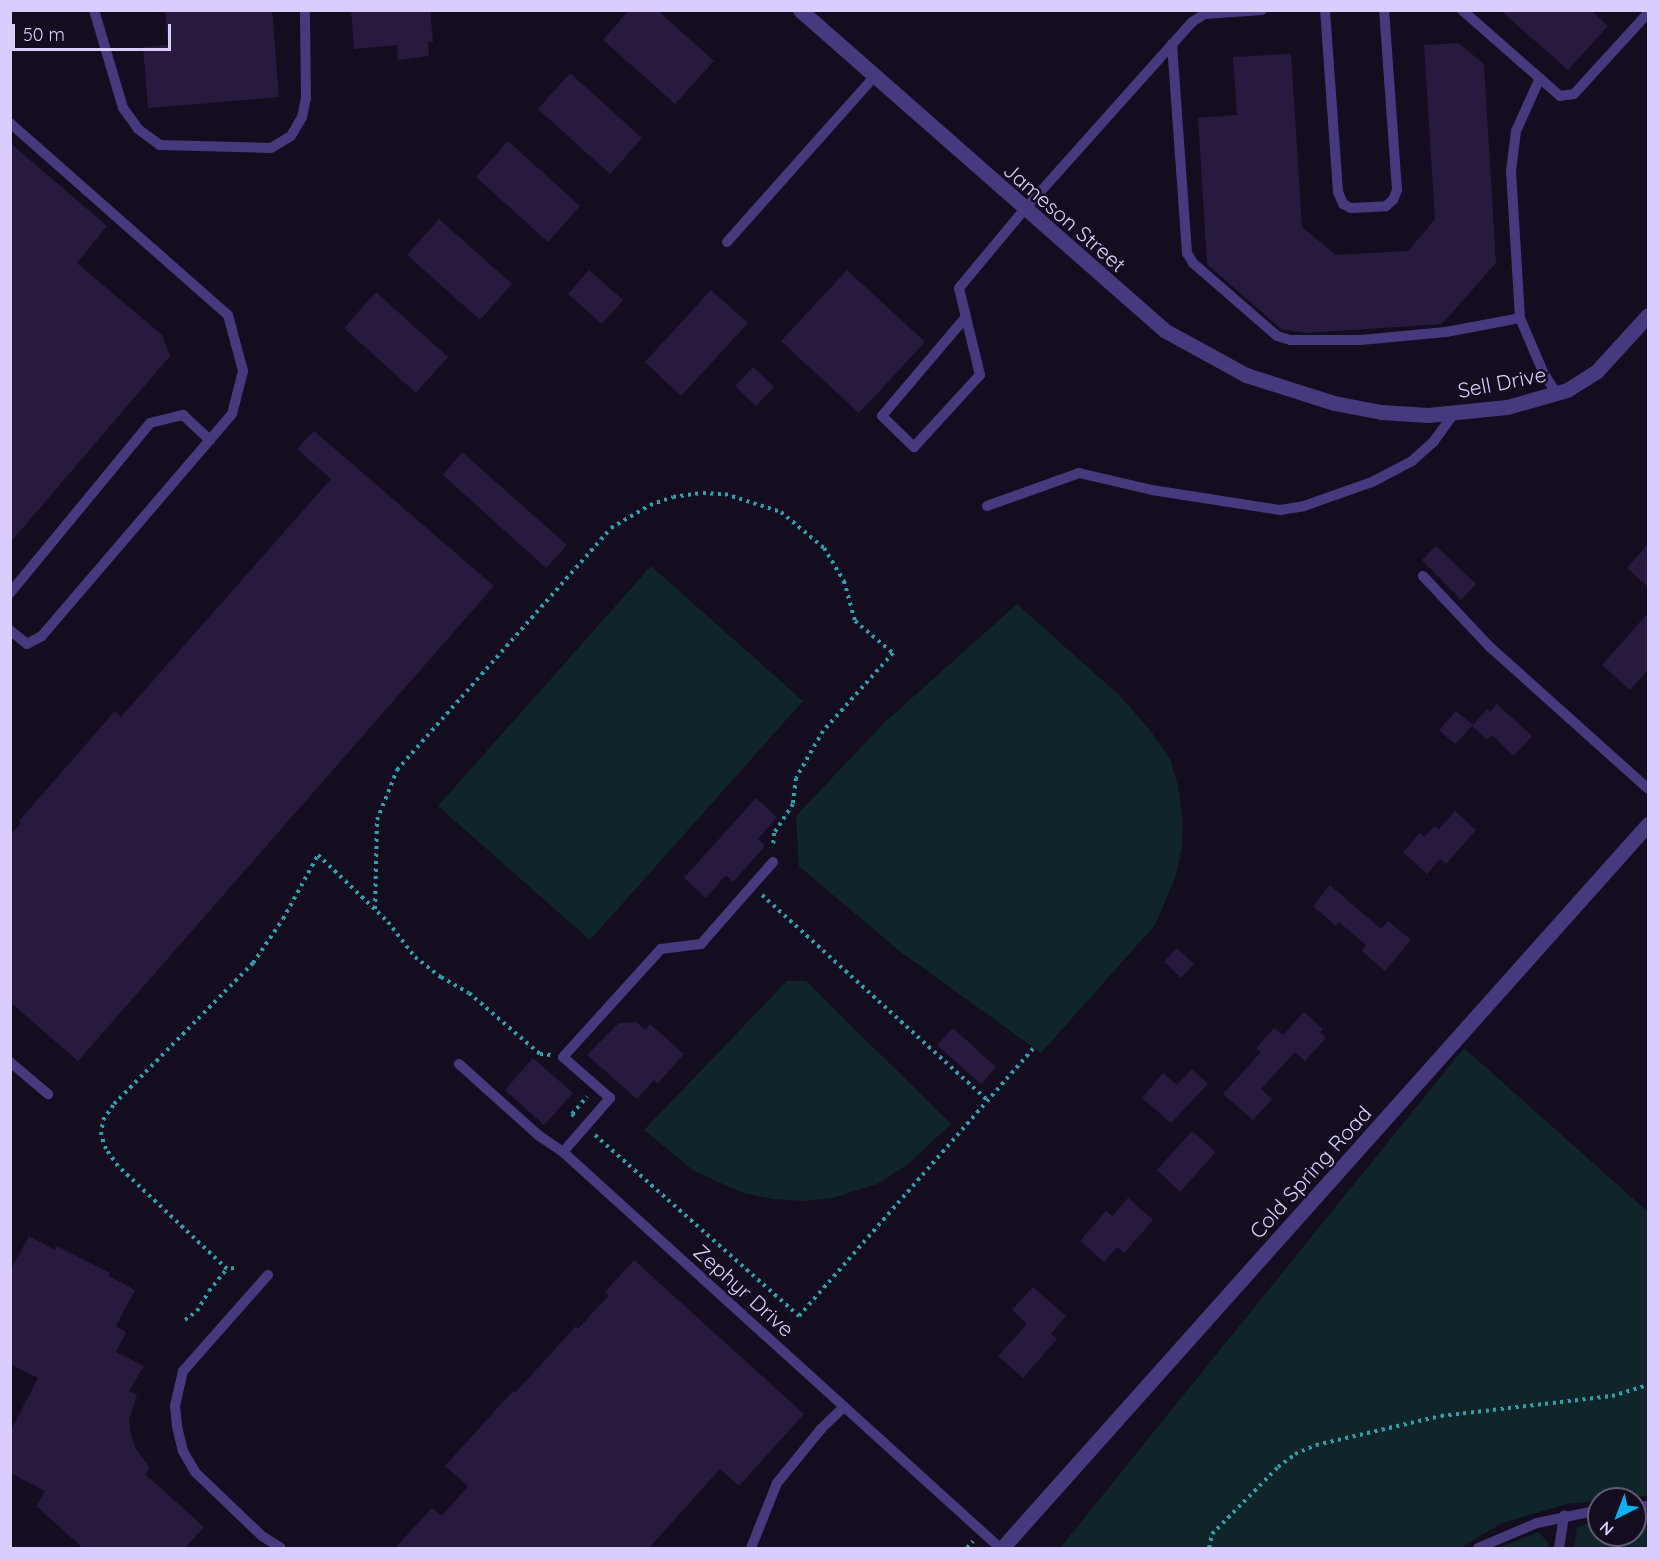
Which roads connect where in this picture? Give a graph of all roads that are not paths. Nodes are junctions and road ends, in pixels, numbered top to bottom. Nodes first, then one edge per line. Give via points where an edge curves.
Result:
1 (94, 10) edge
2 (305, 10) edge
3 (800, 10) edge
4 (1262, 10) edge
5 (1324, 10) edge
6 (1384, 10) edge
7 (1462, 10) edge
8 (1648, 13) edge
9 (1172, 44) junction
10 (874, 77) junction
11 (1540, 78) junction
12 (10, 123) edge
13 (1024, 210) junction
14 (727, 242) dead end
15 (1648, 315) edge
16 (965, 318) junction
17 (1520, 318) junction
18 (1557, 394) junction
19 (1334, 403) joint
20 (1454, 413) junction
21 (210, 440) junction
22 (987, 506) dead end
23 (1422, 576) dead end
24 (10, 593) edge
25 (10, 630) edge
26 (1648, 789) edge
27 (1647, 829) edge
28 (772, 862) road end
29 (10, 1062) edge
30 (459, 1064) dead end
31 (48, 1094) dead end
32 (563, 1152) junction
33 (268, 1275) dead end
34 (844, 1407) junction
35 (1587, 1512) edge
36 (1564, 1515) junction
37 (281, 1548) edge
38 (751, 1548) edge
39 (1001, 1548) edge
40 (1478, 1548) edge
41 (1559, 1548) edge

1 - 2 lane via 123,108 138,129 160,145 272,148 291,136 302,117 306,98
3 - 10 street, Jameson Street
4 - 9 lane via 1205,14
5 - 6 lane via 1338,192 1343,204 1351,208 1386,206 1397,190
7 - 11 lane
8 - 11 lane via 1574,94 1560,96
9 - 13 lane
9 - 17 lane via 1187,253 1193,263 1277,336 1290,340 1361,340 1446,332
10 - 13 street, Jameson Street
10 - 14 lane
11 - 17 lane via 1516,130 1511,171
12 - 21 lane via 228,315 243,371 232,414
13 - 16 lane via 959,288
13 - 19 street, Jameson Street via 1164,330 1246,375
15 - 18 street, Sell Drive via 1596,372
16 - 16 lane via 882,416 914,447 980,375
17 - 18 lane
18 - 20 street, Sell Drive via 1507,407
19 - 20 street, Sell Drive via 1381,412
20 - 22 lane via 1434,441 1412,461 1372,482 1304,506 1280,510 1152,490 1079,473
21 - 24 lane via 183,416 150,423
21 - 25 lane via 42,636 27,644
23 - 26 lane via 1490,647
27 - 39 street, Cold Spring Road
28 - 32 lane via 701,944 661,949 563,1057 610,1098
29 - 31 lane
30 - 32 lane, Zephyr Drive via 538,1135
32 - 34 lane, Zephyr Drive
33 - 37 lane via 183,1371 175,1406 183,1450 195,1472 262,1536
34 - 38 lane via 777,1483
34 - 39 lane, Zephyr Drive
35 - 36 lane
36 - 40 lane
36 - 41 lane

